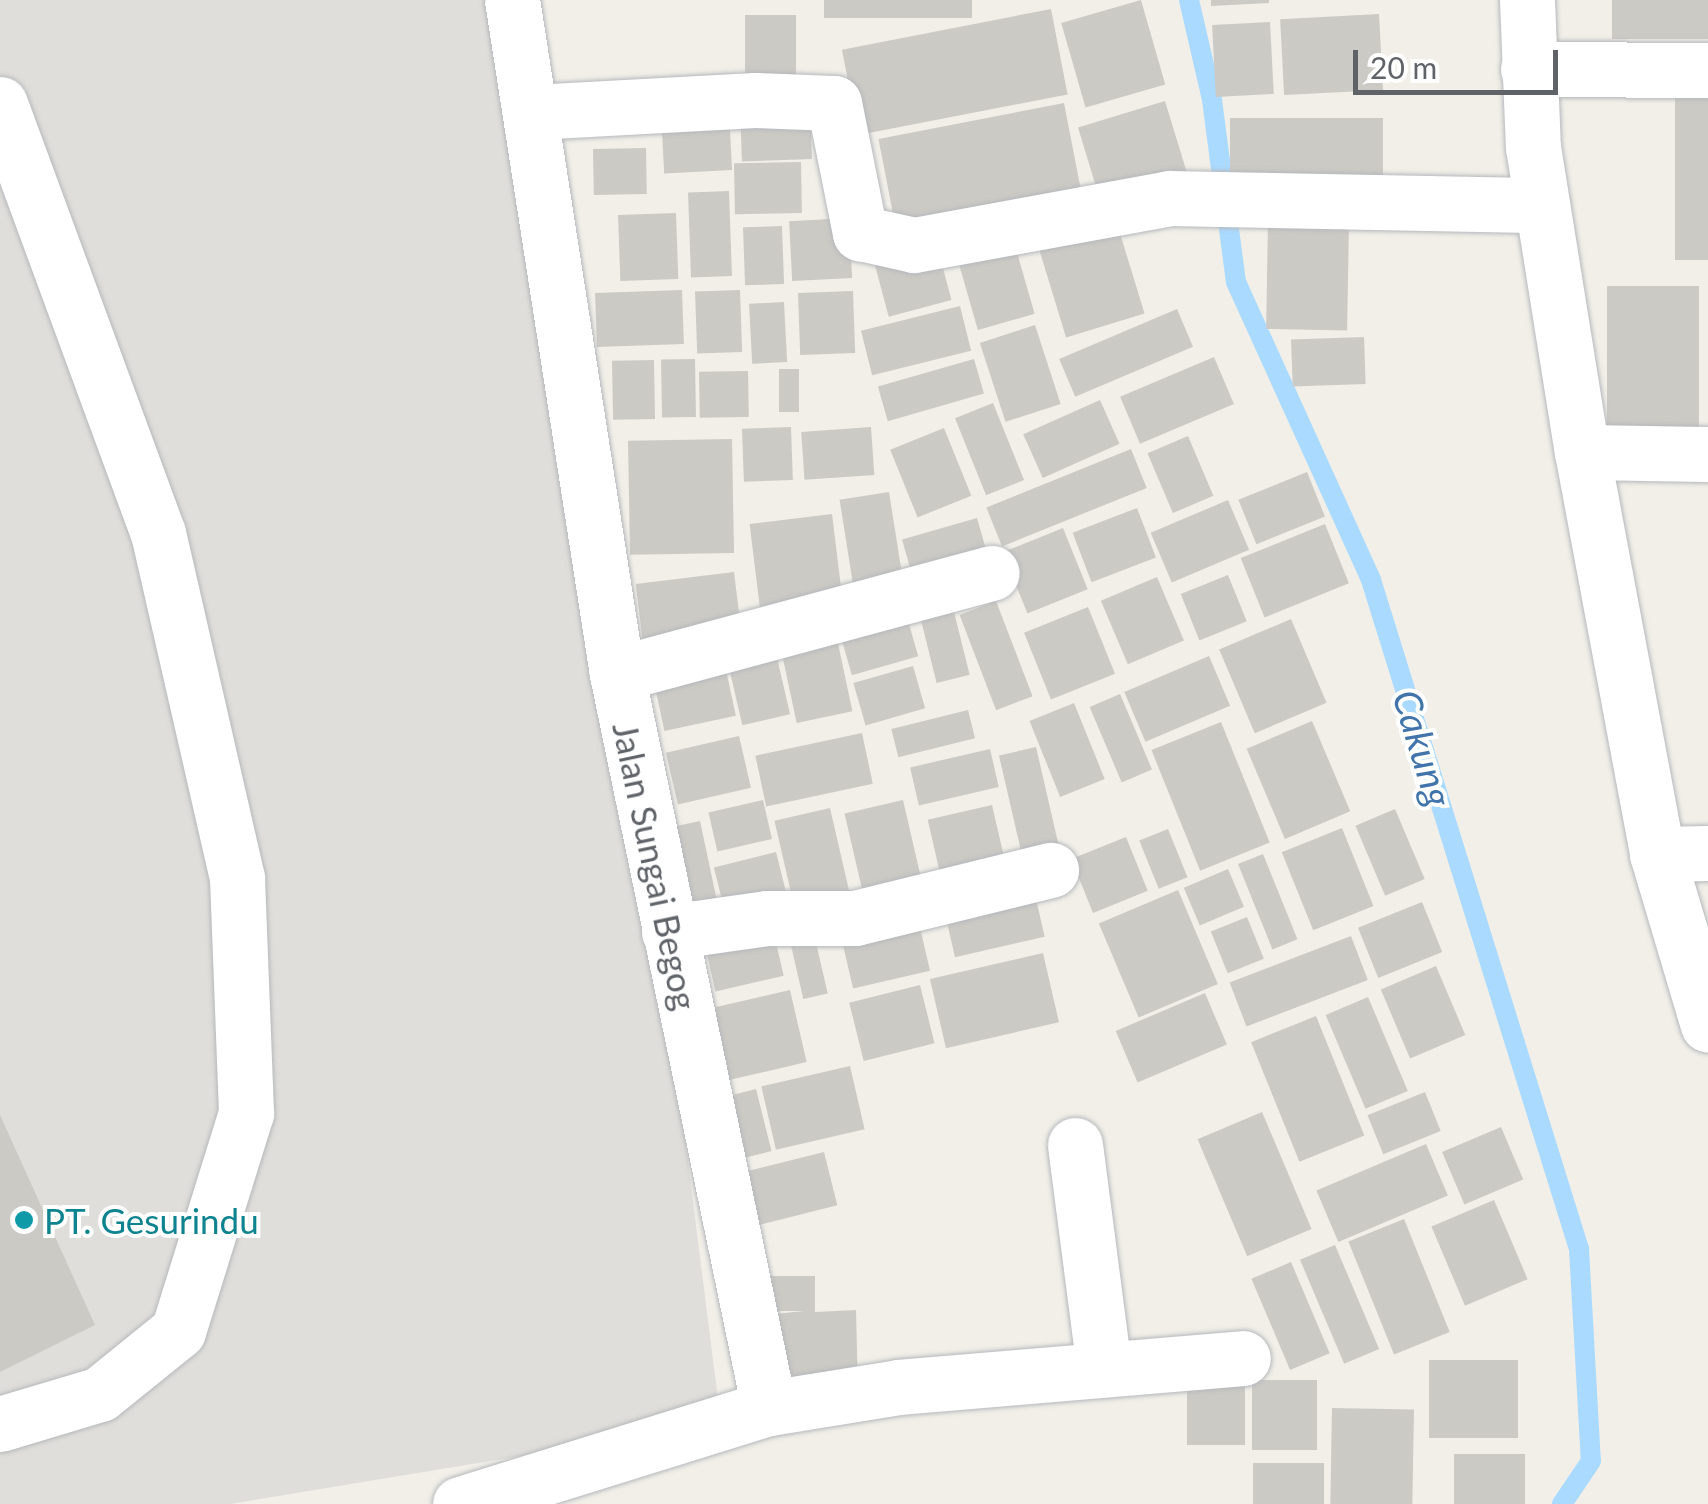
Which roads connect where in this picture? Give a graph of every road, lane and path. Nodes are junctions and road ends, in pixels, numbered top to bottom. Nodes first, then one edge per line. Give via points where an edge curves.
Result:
1 (512, 0) edge
2 (1527, 0) edge
3 (1528, 69) junction
4 (1708, 70) edge
5 (0, 104) edge
6 (533, 112) junction
7 (1542, 205) junction
8 (1582, 452) junction
9 (1708, 454) edge
10 (992, 573) dead end
11 (616, 674) junction
12 (1682, 854) edge
13 (1051, 870) dead end
14 (669, 932) junction
15 (1708, 1025) edge
16 (1075, 1145) dead end
17 (1243, 1358) dead end
18 (1104, 1370) junction
19 (770, 1408) junction
20 (0, 1424) edge
21 (460, 1504) edge

1 - 6 street, Jalan Sungai Begog
2 - 3 street
3 - 4 street
3 - 7 street
5 - 20 street via 158,533 237,878 246,1113 178,1331 100,1394
6 - 7 street via 754,100 834,103 860,233 914,244 1170,198
6 - 11 street, Jalan Sungai Begog
7 - 8 street
8 - 9 street
8 - 12 street
10 - 11 street
11 - 14 street, Jalan Sungai Begog
12 - 15 street
13 - 14 street via 855,918 767,918
14 - 19 street, Jalan Sungai Begog
16 - 18 street
17 - 18 street
18 - 19 street via 898,1386
19 - 21 street

